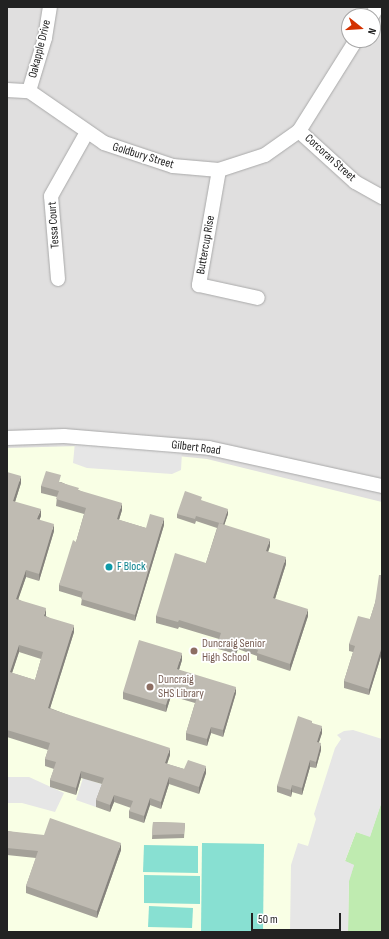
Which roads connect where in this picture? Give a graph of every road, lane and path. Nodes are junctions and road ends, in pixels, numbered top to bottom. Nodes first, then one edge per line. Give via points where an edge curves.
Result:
1 (50, 7) edge
2 (351, 48) edge
3 (7, 90) edge
4 (29, 91) junction
5 (299, 131) junction
6 (86, 132) junction
7 (219, 170) junction
8 (382, 197) edge
9 (58, 278) dead end
10 (258, 298) dead end
11 (7, 438) edge
12 (382, 486) edge

1 - 4 street, Oakapple Drive via 46,38
2 - 5 street, Goldbury Street
3 - 4 street
4 - 6 street, Goldbury Street
5 - 7 street, Goldbury Street via 265,154
5 - 8 street, Corcoran Street via 355,182
6 - 7 street, Goldbury Street via 104,143 173,166
6 - 9 street, Tessa Court via 51,196
7 - 10 street, Buttercup Rise via 199,285
11 - 12 street, Gilbert Road via 64,436 209,448

